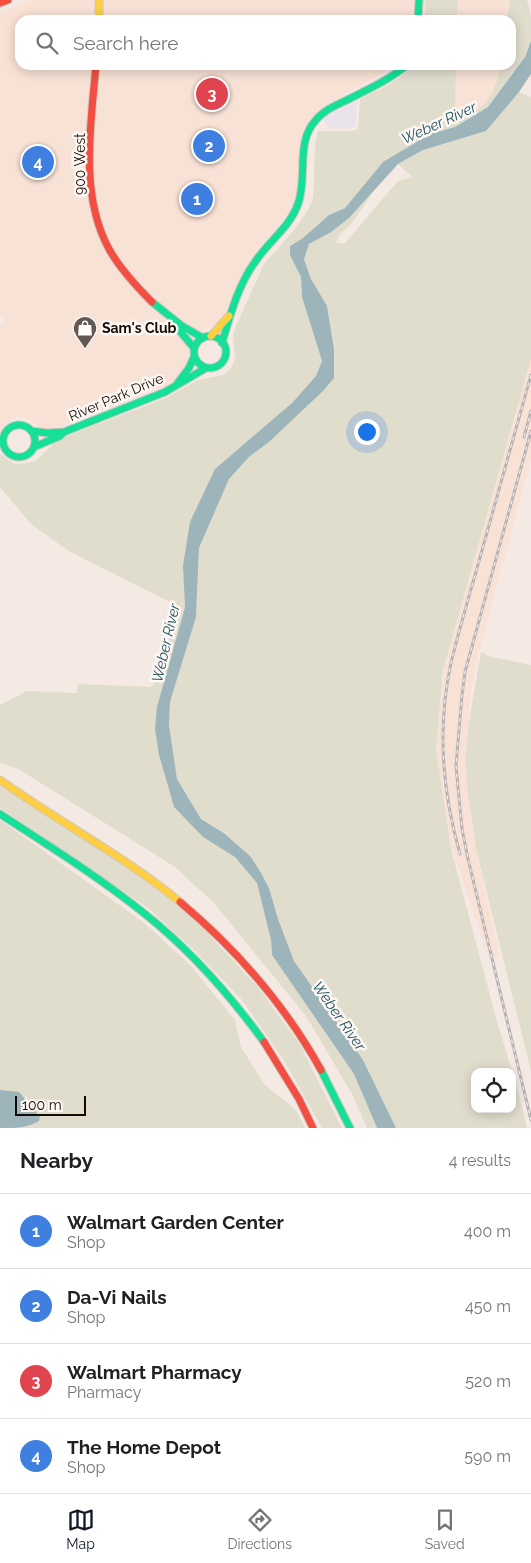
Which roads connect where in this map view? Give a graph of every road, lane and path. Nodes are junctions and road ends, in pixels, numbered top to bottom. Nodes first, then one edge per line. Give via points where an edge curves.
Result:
1 (8, 0) edge
2 (99, 0) edge
3 (419, 0) edge
4 (0, 3) edge
5 (99, 15) edge
6 (418, 15) edge
7 (96, 70) edge
8 (401, 70) edge
9 (230, 316) junction
10 (176, 322) junction
11 (211, 336) junction
12 (203, 338) junction
13 (222, 343) junction
14 (194, 348) junction
15 (194, 356) junction
16 (206, 368) junction
17 (177, 384) junction
18 (32, 431) junction
19 (64, 432) junction
20 (3, 434) edge
21 (34, 447) junction
22 (3, 448) edge
23 (0, 780) edge
24 (0, 814) edge
25 (313, 1128) edge
26 (350, 1128) edge

1 - 4 main road
2 - 5 main road
3 - 6 main road
7 - 10 main road, 900 West via 90,173 98,223 112,256 130,281
8 - 9 main road via 325,111 309,126 304,144 302,194 296,210 253,264
9 - 11 main road
9 - 13 main road
10 - 12 main road, 900 West
10 - 14 main road, 900 West
11 - 12 main road
11 - 13 main road
12 - 14 main road
13 - 16 main road via 226,351 224,359 214,368
14 - 15 main road
15 - 16 main road via 198,364
15 - 17 main road, River Park Drive
16 - 17 main road, River Park Drive
17 - 19 main road, River Park Drive via 165,392
18 - 19 main road, River Park Drive via 47,434
18 - 20 main road via 20,425
18 - 21 main road
19 - 21 main road, River Park Drive
20 - 22 main road
21 - 22 main road via 24,456 14,456
23 - 26 main road via 152,880 220,938 259,980 304,1041
24 - 25 main road via 102,882 146,915 193,958 235,1006 281,1067

